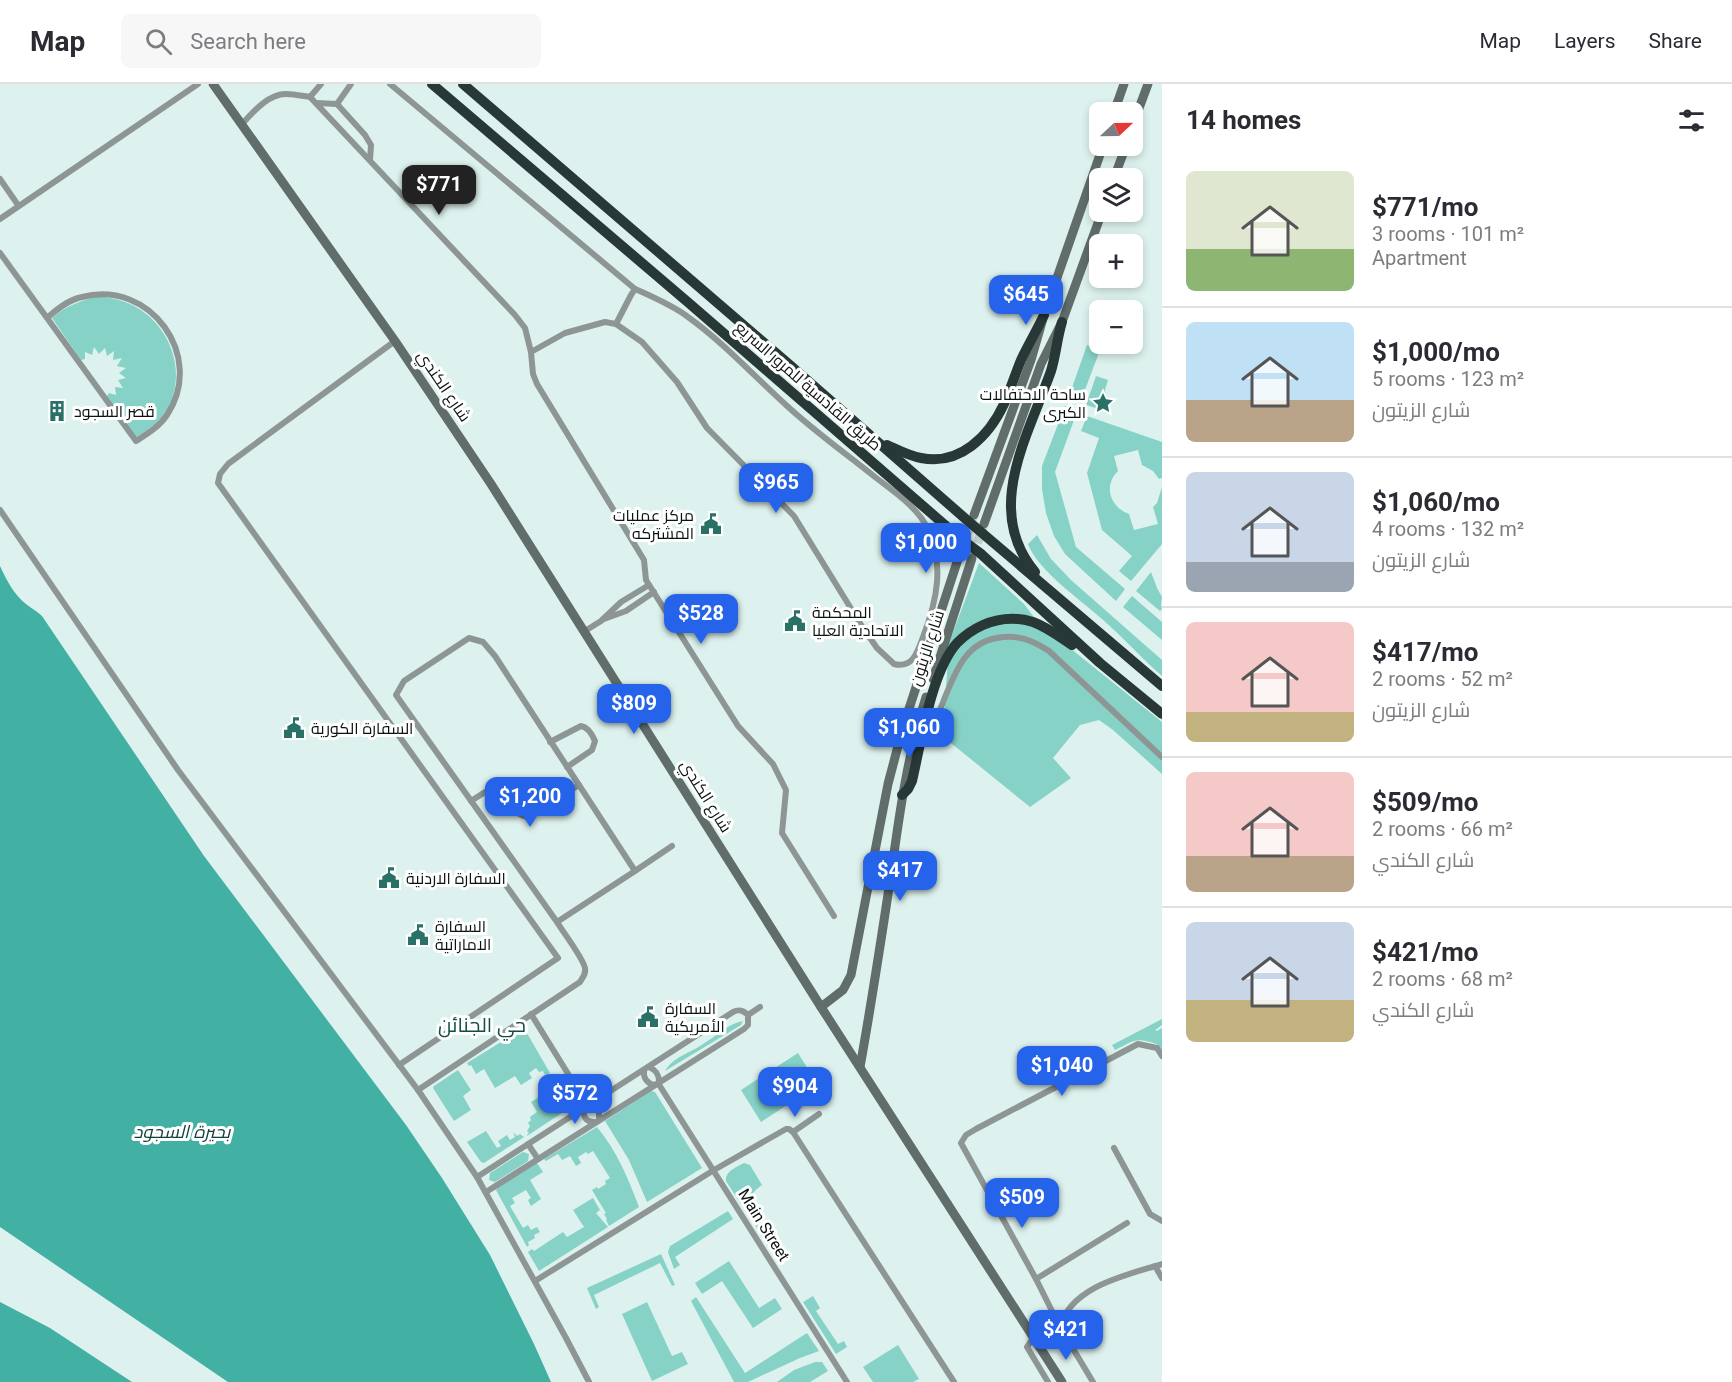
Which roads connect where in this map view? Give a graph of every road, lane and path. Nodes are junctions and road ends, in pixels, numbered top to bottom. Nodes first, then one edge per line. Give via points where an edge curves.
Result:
1 (198, 84) edge
2 (213, 84) edge
3 (321, 84) edge
4 (351, 84) edge
5 (390, 84) edge
6 (432, 84) edge
7 (463, 84) edge
8 (470, 84) edge
9 (1124, 84) edge
10 (1148, 84) edge
11 (310, 98) junction
12 (1118, 102) edge
13 (1141, 102) edge
14 (316, 103) junction
15 (337, 104) junction
16 (508, 123) junction
17 (242, 124) junction
18 (1100, 156) edge
19 (370, 160) junction
20 (0, 179) edge
21 (18, 205) junction
22 (0, 219) edge
23 (1098, 222) edge
24 (0, 253) edge
25 (635, 289) junction
26 (1044, 315) junction
27 (47, 318) junction
28 (1062, 322) junction
29 (616, 324) junction
30 (1039, 330) junction
31 (1056, 334) junction
32 (395, 341) junction
33 (531, 352) junction
34 (874, 439) junction
35 (0, 510) edge
36 (971, 518) junction
37 (984, 524) tunnel mouth
38 (962, 550) tunnel mouth
39 (976, 556) junction
40 (649, 585) junction
41 (1051, 591) junction
42 (654, 592) junction
43 (601, 621) junction
44 (585, 632) junction
45 (1100, 663) junction
46 (1162, 686) edge
47 (1162, 714) edge
48 (925, 722) junction
49 (903, 727) junction
50 (919, 733) junction
51 (550, 742) junction
52 (1162, 757) edge
53 (567, 766) junction
54 (579, 785) junction
55 (902, 795) joint
56 (471, 801) junction
57 (672, 846) dead end
58 (635, 871) junction
59 (834, 916) dead end
60 (556, 922) junction
61 (760, 1007) dead end
62 (822, 1007) junction
63 (531, 1014) junction
64 (748, 1015) junction
65 (1162, 1056) edge
66 (399, 1065) junction
67 (860, 1067) junction
68 (646, 1068) junction
69 (657, 1084) junction
70 (418, 1090) junction
71 (587, 1107) junction
72 (819, 1114) dead end
73 (597, 1121) junction
74 (794, 1132) junction
75 (528, 1144) junction
76 (1114, 1148) dead end
77 (538, 1159) junction
78 (714, 1170) junction
79 (477, 1177) junction
80 (486, 1192) junction
81 (1162, 1221) edge
82 (1127, 1223) dead end
83 (1159, 1265) edge
84 (1162, 1278) edge
85 (1036, 1279) junction
86 (535, 1281) junction
87 (1060, 1328) junction
88 (1034, 1337) junction
89 (589, 1382) edge
90 (847, 1382) edge
91 (954, 1382) edge
92 (1048, 1382) edge
93 (1062, 1382) edge
94 (1093, 1382) edge

1 - 21 street
2 - 17 main road, شارع الكندي
3 - 11 street
4 - 15 street
5 - 25 street
6 - 39 highway, طريق القادسية للمرور السريع via 961,538
7 - 16 highway, طريق القادسية للمرور السريع
8 - 16 highway
9 - 12 main road
10 - 13 main road
11 - 14 street
11 - 17 street via 286,94 274,97
14 - 15 street
14 - 19 street
15 - 19 street via 371,145
16 - 34 highway, طريق القادسية للمرور السريع
17 - 32 main road, شارع الكندي
18 - 26 main road
19 - 33 street via 515,315 525,328
20 - 21 street
21 - 22 street
23 - 28 main road
24 - 27 street
25 - 29 street
25 - 29 street via 700,326 787,406 917,513 934,547 938,581 930,619 913,660 894,664 877,648 794,516 707,428 657,357
26 - 30 main road
26 - 34 highway via 999,414 978,442 951,456 922,459
27 - 27 street via 135,441 152,432 167,415 176,395 179,374 177,352 160,320 136,302 100,294 63,305
28 - 31 main road
28 - 41 highway via 1052,368 1014,476 1010,503 1017,542 1030,566
29 - 33 street via 605,322 574,330
30 - 31 main road via 1042,345
30 - 36 main road
31 - 37 main road via 1041,364
32 - 44 main road, شارع الكندي
32 - 66 street via 228,464 218,483 558,958
33 - 40 street via 537,384 644,560
34 - 36 highway, طريق القادسية للمرور السريع
35 - 66 street via 178,770
36 - 41 highway, طريق القادسية للمرور السريع via 985,536
38 - 49 main road, شارع الزيتون
39 - 45 highway, طريق القادسية للمرور السريع
39 - 50 main road, شارع الزيتون
40 - 42 street
40 - 43 street via 621,602
41 - 46 highway, طريق القادسية للمرور السريع
42 - 43 street
42 - 59 street via 738,726 773,764 786,790 782,833
43 - 44 street
44 - 62 main road, شارع الكندي
45 - 47 highway, طريق القادسية للمرور السريع
45 - 48 highway via 1030,621 990,622 966,635 950,653
48 - 50 highway
48 - 52 street via 938,714 959,664 968,653 993,638 1023,638 1049,651
49 - 50 main road
49 - 62 main road, شارع الزيتون via 851,975 843,990
50 - 55 highway via 912,781
51 - 53 street
51 - 53 street via 581,726 592,734 592,750
51 - 56 street via 483,642 469,638 404,681 396,695
53 - 54 street
54 - 56 street via 528,817 517,813 491,790
54 - 58 street
55 - 67 main road
56 - 60 street
57 - 58 street
58 - 60 street
60 - 63 street via 583,962 584,976
61 - 64 street
62 - 67 main road, شارع الكندي
63 - 70 street
63 - 71 street
64 - 68 street via 733,1012
64 - 69 street via 744,1029
65 - 85 street via 1157,1048 1138,1044 962,1139
66 - 70 street
67 - 88 main road, شارع الكندي
68 - 69 street via 656,1071
68 - 69 street via 644,1077 648,1083
68 - 71 street
69 - 73 street
69 - 78 street, Main Street
70 - 79 street
71 - 73 street via 593,1106 599,1112
71 - 73 street via 585,1118
71 - 75 street
72 - 74 street
73 - 77 street
74 - 78 street via 786,1129
74 - 91 street
75 - 77 street
75 - 79 street
76 - 81 street via 1150,1214
77 - 80 street
78 - 86 street
78 - 90 street, Main Street
79 - 80 street
80 - 86 street
82 - 85 street
83 - 84 street
83 - 87 street via 1106,1281 1093,1289 1066,1311
85 - 87 street
86 - 89 street
87 - 94 street
88 - 92 street via 1027,1347
88 - 93 main road, شارع الكندي

